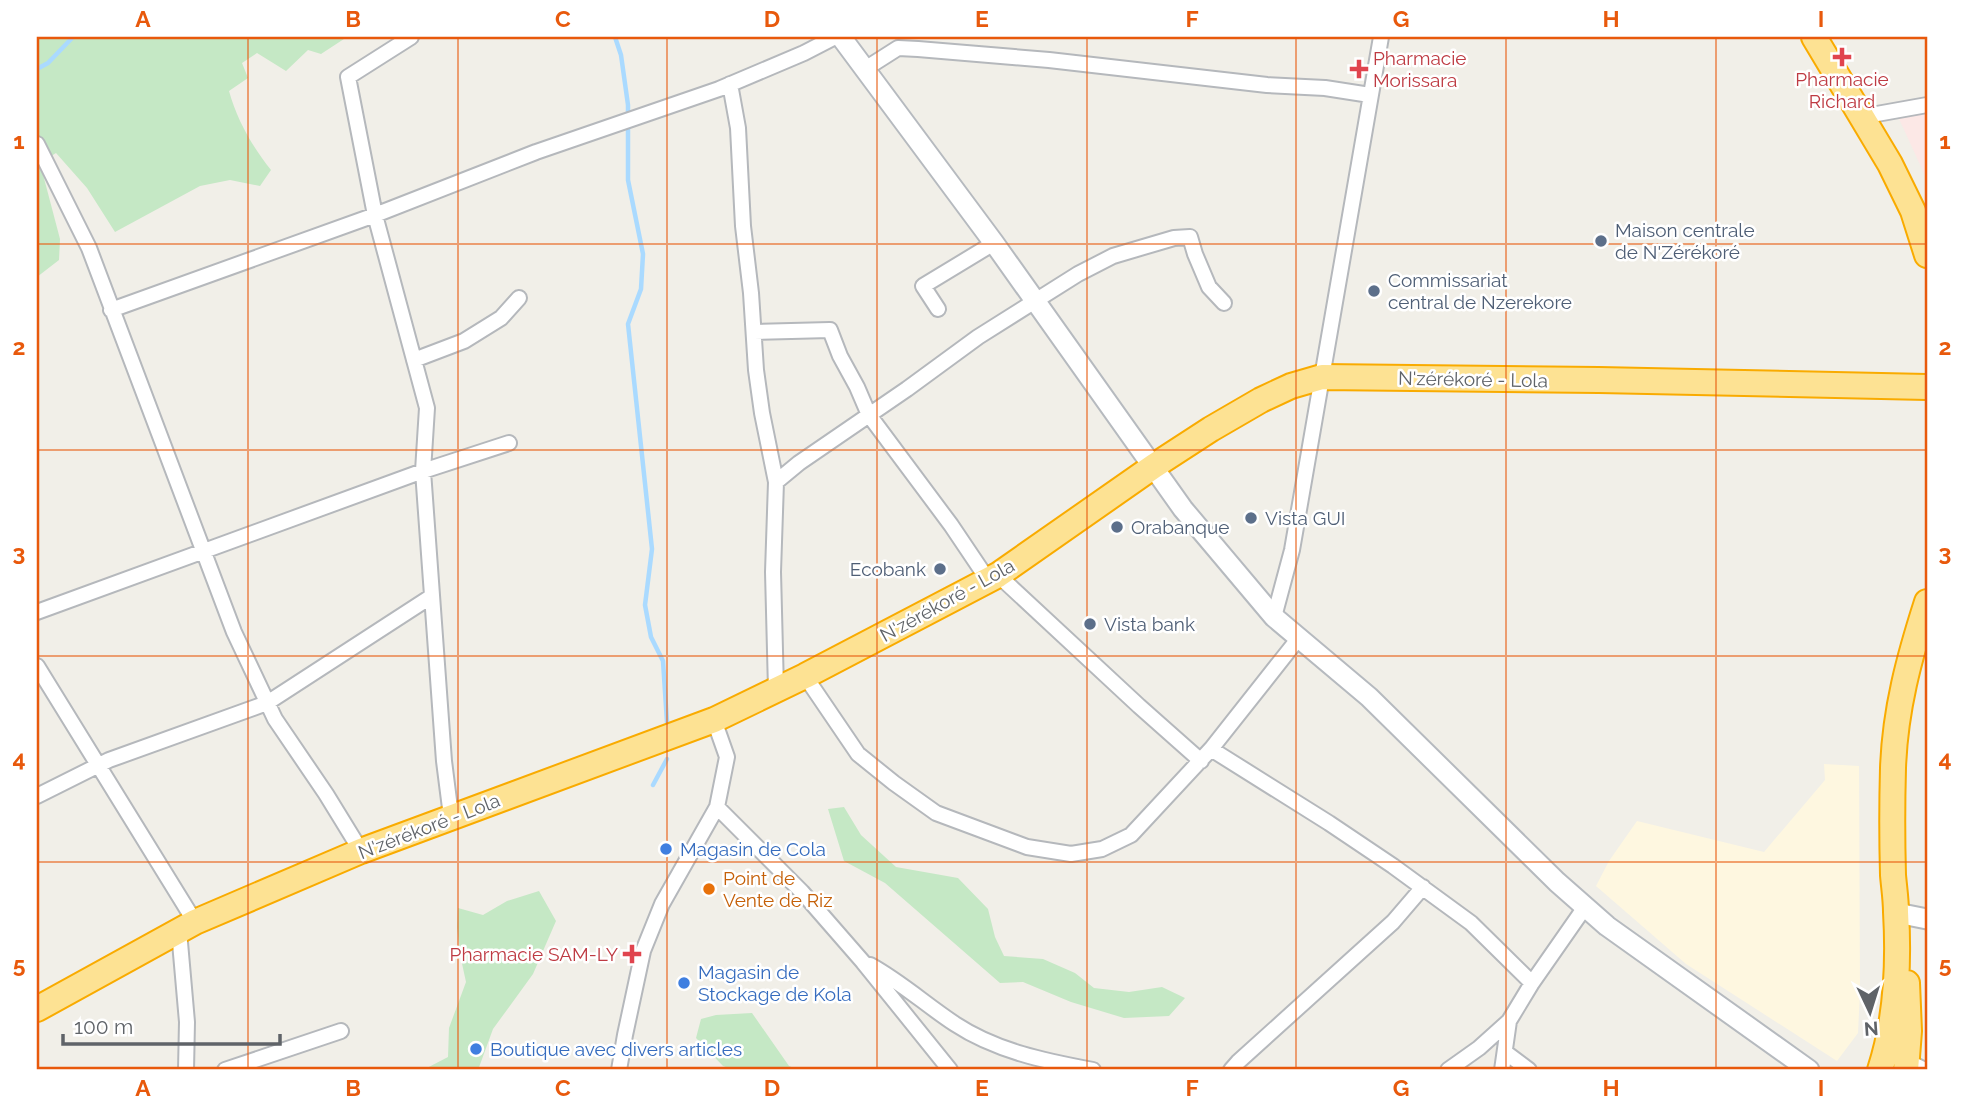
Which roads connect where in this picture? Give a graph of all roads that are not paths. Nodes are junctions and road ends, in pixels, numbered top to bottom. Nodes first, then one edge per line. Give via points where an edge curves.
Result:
1 (411, 37) edge
2 (835, 37) edge
3 (841, 37) edge
4 (1381, 37) edge
5 (1815, 37) edge
6 (865, 69) junction
7 (730, 84) junction
8 (1370, 95) junction
9 (1927, 105) edge
10 (1860, 117) junction
11 (37, 144) edge
12 (375, 215) junction
13 (994, 243) junction
14 (1927, 255) edge
15 (519, 298) dead end
16 (1035, 301) junction
17 (1224, 303) dead end
18 (938, 309) dead end
19 (111, 310) junction
20 (754, 332) junction
21 (414, 360) junction
22 (1322, 377) junction
23 (1927, 387) edge
24 (869, 415) junction
25 (509, 443) dead end
26 (1154, 466) junction
27 (423, 471) junction
28 (776, 482) junction
29 (204, 552) junction
30 (993, 578) junction
31 (432, 596) junction
32 (1927, 602) edge
33 (37, 612) edge
34 (1274, 617) junction
35 (1298, 639) junction
36 (37, 666) edge
37 (805, 676) junction
38 (776, 690) junction
39 (267, 703) junction
40 (714, 720) junction
41 (1211, 749) junction
42 (1201, 761) junction
43 (97, 766) junction
44 (37, 796) edge
45 (716, 807) junction
46 (451, 816) junction
47 (361, 851) junction
48 (1423, 887) junction
49 (1585, 907) junction
50 (1896, 914) junction
51 (1927, 919) edge
52 (187, 927) junction
53 (863, 962) junction
54 (1532, 983) junction
55 (37, 1009) edge
56 (1509, 1021) junction
57 (341, 1031) dead end
58 (1505, 1052) junction
59 (1913, 1067) edge
60 (1806, 1069) edge
61 (1880, 1069) edge
62 (186, 1070) edge
63 (225, 1070) edge
64 (619, 1070) edge
65 (950, 1070) edge
66 (1093, 1070) edge
67 (1231, 1070) edge
68 (1448, 1070) edge
69 (1502, 1070) edge
70 (1529, 1070) edge

1 - 12 street via 348,77
2 - 7 street
3 - 6 street
4 - 8 street
5 - 10 highway
6 - 8 street via 898,48 918,49
6 - 13 street
7 - 12 street
7 - 20 street via 738,128
8 - 22 street
9 - 10 street
10 - 14 highway via 1890,164
11 - 19 street via 89,248
12 - 19 street
12 - 21 street
13 - 16 street
13 - 18 street via 923,286
15 - 21 street via 501,318 464,341
16 - 17 street via 1113,256 1190,237 1209,288
16 - 24 street
16 - 26 street
19 - 29 street
20 - 24 street via 830,330
20 - 28 street
21 - 27 street via 427,408
22 - 23 highway, N'zérékoré - Lola
22 - 26 highway, N'zérékoré - Lola via 1261,400
22 - 34 street via 1292,550
24 - 28 street
24 - 30 street
25 - 27 street
26 - 30 highway, N'zérékoré - Lola
26 - 34 street via 1183,509
27 - 29 street
27 - 31 street
28 - 38 street
29 - 33 street
29 - 39 street
30 - 37 highway, N'zérékoré - Lola
30 - 42 street
31 - 39 street
31 - 46 street
32 - 50 highway via 1903,682 1896,726 1892,814
34 - 35 street
35 - 41 street
35 - 49 street via 1369,697
36 - 43 street
37 - 38 highway, N'zérékoré - Lola
37 - 42 street via 858,754 894,783 936,813 1027,846 1071,853 1102,849 1131,835
38 - 40 highway, N'zérékoré - Lola
39 - 43 street
39 - 47 street
40 - 45 street via 727,757
40 - 46 highway, N'zérékoré - Lola
41 - 42 street
41 - 48 street
43 - 44 street
43 - 52 street
45 - 53 street via 802,892
45 - 64 street via 662,904 643,951
46 - 47 highway, N'zérékoré - Lola
47 - 52 highway, N'zérékoré - Lola
48 - 54 street via 1471,923
48 - 67 street via 1393,922
49 - 54 street
49 - 60 street
50 - 51 street
50 - 59 highway via 1906,962
50 - 61 highway via 1894,989
52 - 55 highway, N'zérékoré - Lola
52 - 62 street
53 - 65 street
53 - 66 street via 979,1037 1017,1053
54 - 56 street
56 - 58 street
56 - 68 street
57 - 63 street
58 - 69 street
58 - 70 street

